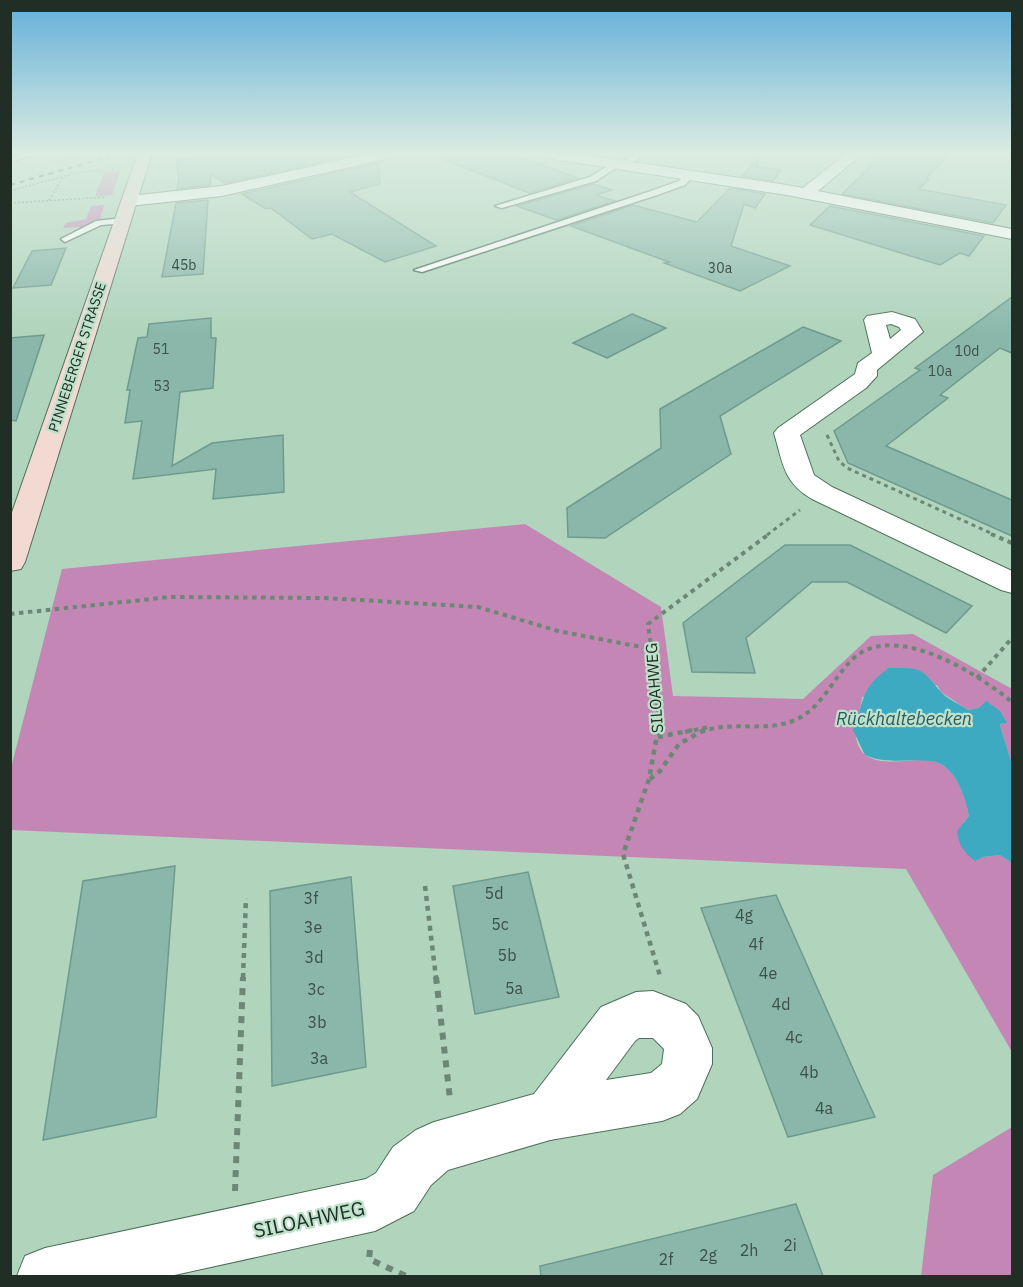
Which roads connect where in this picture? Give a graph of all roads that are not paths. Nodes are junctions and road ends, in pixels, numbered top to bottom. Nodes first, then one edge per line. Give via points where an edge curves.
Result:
1 (116, 213) edge
2 (126, 213) edge
3 (593, 213) edge
4 (904, 213) edge
5 (1012, 234) edge
6 (65, 239) dead end
7 (419, 270) dead end
8 (884, 354) dead end
9 (10, 562) edge
10 (1012, 583) edge
11 (550, 1115) junction
12 (45, 1276) edge

1 - 6 lane
2 - 9 main road, PINNEBERGER STRASSE
3 - 7 lane
4 - 5 street
8 - 10 street via 866,368 866,376 858,383 787,433 801,478 822,493
11 - 11 street, SILOAHWEG via 662,1096 673,1089 689,1065 686,1038 666,1018 653,1014 626,1017
11 - 12 street, SILOAHWEG via 422,1155 395,1192 375,1204

